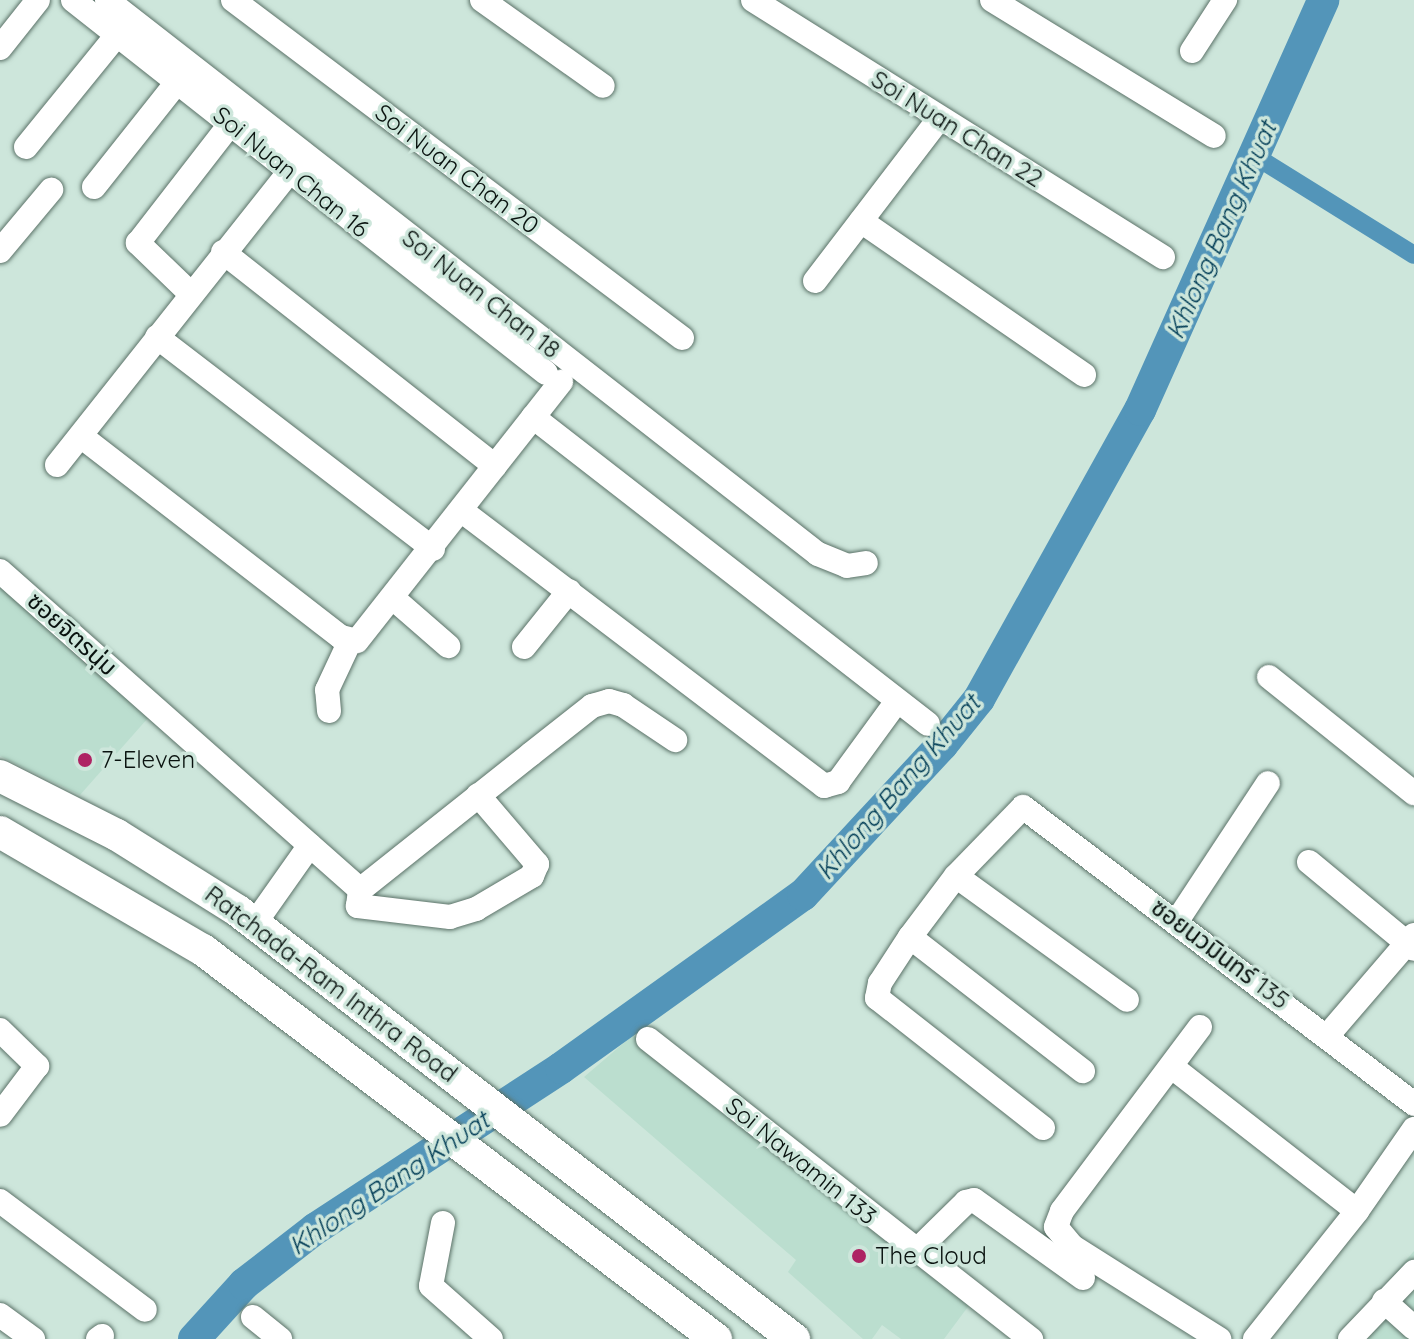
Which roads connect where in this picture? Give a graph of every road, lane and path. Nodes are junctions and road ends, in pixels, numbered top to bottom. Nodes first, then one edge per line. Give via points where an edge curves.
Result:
1 (38, 0) edge
2 (73, 0) edge
3 (107, 0) edge
4 (233, 0) edge
5 (482, 0) edge
6 (753, 0) edge
7 (992, 0) edge
8 (1225, 0) edge
9 (117, 35) junction
10 (0, 48) edge
11 (1192, 51) dead end
12 (178, 81) junction
13 (603, 86) dead end
14 (939, 119) junction
15 (231, 123) junction
16 (1214, 136) dead end
17 (26, 147) dead end
18 (289, 172) junction
19 (94, 187) dead end
20 (51, 190) dead end
21 (861, 221) junction
22 (395, 241) junction
23 (0, 251) edge
24 (223, 252) junction
25 (1163, 257) dead end
26 (815, 281) dead end
27 (191, 294) junction
28 (157, 337) junction
29 (682, 338) dead end
30 (1084, 375) dead end
31 (533, 417) junction
32 (82, 437) junction
33 (57, 465) dead end
34 (495, 466) junction
35 (462, 511) junction
36 (433, 549) junction
37 (866, 563) dead end
38 (0, 571) edge
39 (569, 591) junction
40 (394, 599) junction
41 (350, 641) junction
42 (448, 646) dead end
43 (524, 647) dead end
44 (1269, 677) dead end
45 (897, 701) junction
46 (329, 711) dead end
47 (928, 724) dead end
48 (675, 740) dead end
49 (0, 776) edge
50 (1268, 783) dead end
51 (1413, 791) edge
52 (478, 795) junction
53 (0, 832) edge
54 (310, 845) junction
55 (1309, 862) dead end
56 (956, 876) junction
57 (360, 890) junction
58 (1177, 921) junction
59 (255, 923) junction
60 (910, 937) junction
61 (1412, 942) edge
62 (1127, 1000) dead end
63 (1200, 1027) dead end
64 (0, 1030) edge
65 (1328, 1035) junction
66 (648, 1039) dead end
67 (1172, 1067) junction
68 (1083, 1071) dead end
69 (1414, 1104) edge
70 (0, 1115) edge
71 (1043, 1128) dead end
72 (1414, 1129) edge
73 (0, 1201) edge
74 (1357, 1211) junction
75 (443, 1223) dead end
76 (915, 1252) junction
77 (1414, 1272) edge
78 (1083, 1278) dead end
79 (1384, 1301) junction
80 (145, 1310) dead end
81 (0, 1315) edge
82 (253, 1317) dead end
83 (1414, 1328) edge
84 (33, 1339) edge
85 (280, 1339) edge
86 (491, 1339) edge
87 (716, 1339) edge
88 (794, 1339) edge
89 (1031, 1339) edge
90 (1219, 1339) edge
91 (1255, 1339) edge
92 (1350, 1339) edge

1 - 10 street
2 - 9 street, Soi Nuan Chan 16
3 - 22 street, Soi Nuan Chan 18
4 - 29 street, Soi Nuan Chan 20
5 - 13 street
6 - 14 street, Soi Nuan Chan 22
7 - 16 street
8 - 11 street
9 - 12 street, Soi Nuan Chan 16
9 - 17 street
12 - 15 street, Soi Nuan Chan 16
12 - 19 street
14 - 21 street
14 - 25 street, Soi Nuan Chan 22
15 - 18 street, Soi Nuan Chan 16
15 - 27 street via 138,243
18 - 22 street, Soi Nuan Chan 16
18 - 24 street
20 - 23 street
21 - 26 street
21 - 30 street
22 - 31 street, Soi Nuan Chan 16 via 554,377
22 - 37 street, Soi Nuan Chan 18 via 818,554 847,566
24 - 27 street
24 - 34 street
27 - 28 street
28 - 32 street
28 - 36 street
31 - 34 street
31 - 45 street
32 - 33 street
32 - 41 street
34 - 35 street
35 - 36 street
35 - 39 street
36 - 40 street
38 - 54 street, ซอยจิตรนุ่ม
39 - 43 street
39 - 45 street via 824,786 838,782
40 - 41 street via 366,635
40 - 42 street
41 - 46 street via 327,690
44 - 51 street
45 - 47 street
48 - 52 street via 609,701 592,706
49 - 59 main road, Ratchada-Ram Inthra Road via 117,835
50 - 58 street
52 - 57 street
52 - 57 street, ซอยจิตรนุ่ม via 537,864 532,876 476,909 450,917 363,909 356,901
53 - 87 main road, Ratchada-Ram Inthra Road via 203,950
54 - 57 street, ซอยจิตรนุ่ม
54 - 59 street
55 - 61 street
56 - 58 street, ซอยนวมินทร์ 135 via 1023,807
56 - 60 street
56 - 62 street
58 - 65 street, ซอยนวมินทร์ 135
59 - 88 main road, Ratchada-Ram Inthra Road
60 - 68 street
60 - 71 street via 880,983 880,1004
61 - 65 street
63 - 67 street
64 - 70 street via 37,1066
65 - 69 street, ซอยนวมินทร์ 135
66 - 76 street, Soi Nawamin 133
67 - 74 street
67 - 90 street via 1062,1211 1056,1227 1073,1247
72 - 74 street
73 - 80 street
74 - 91 street
75 - 86 street via 431,1286
76 - 78 street via 974,1200
76 - 89 street, Soi Nawamin 133
77 - 79 street
79 - 83 street
79 - 92 street
81 - 84 street
82 - 85 street

